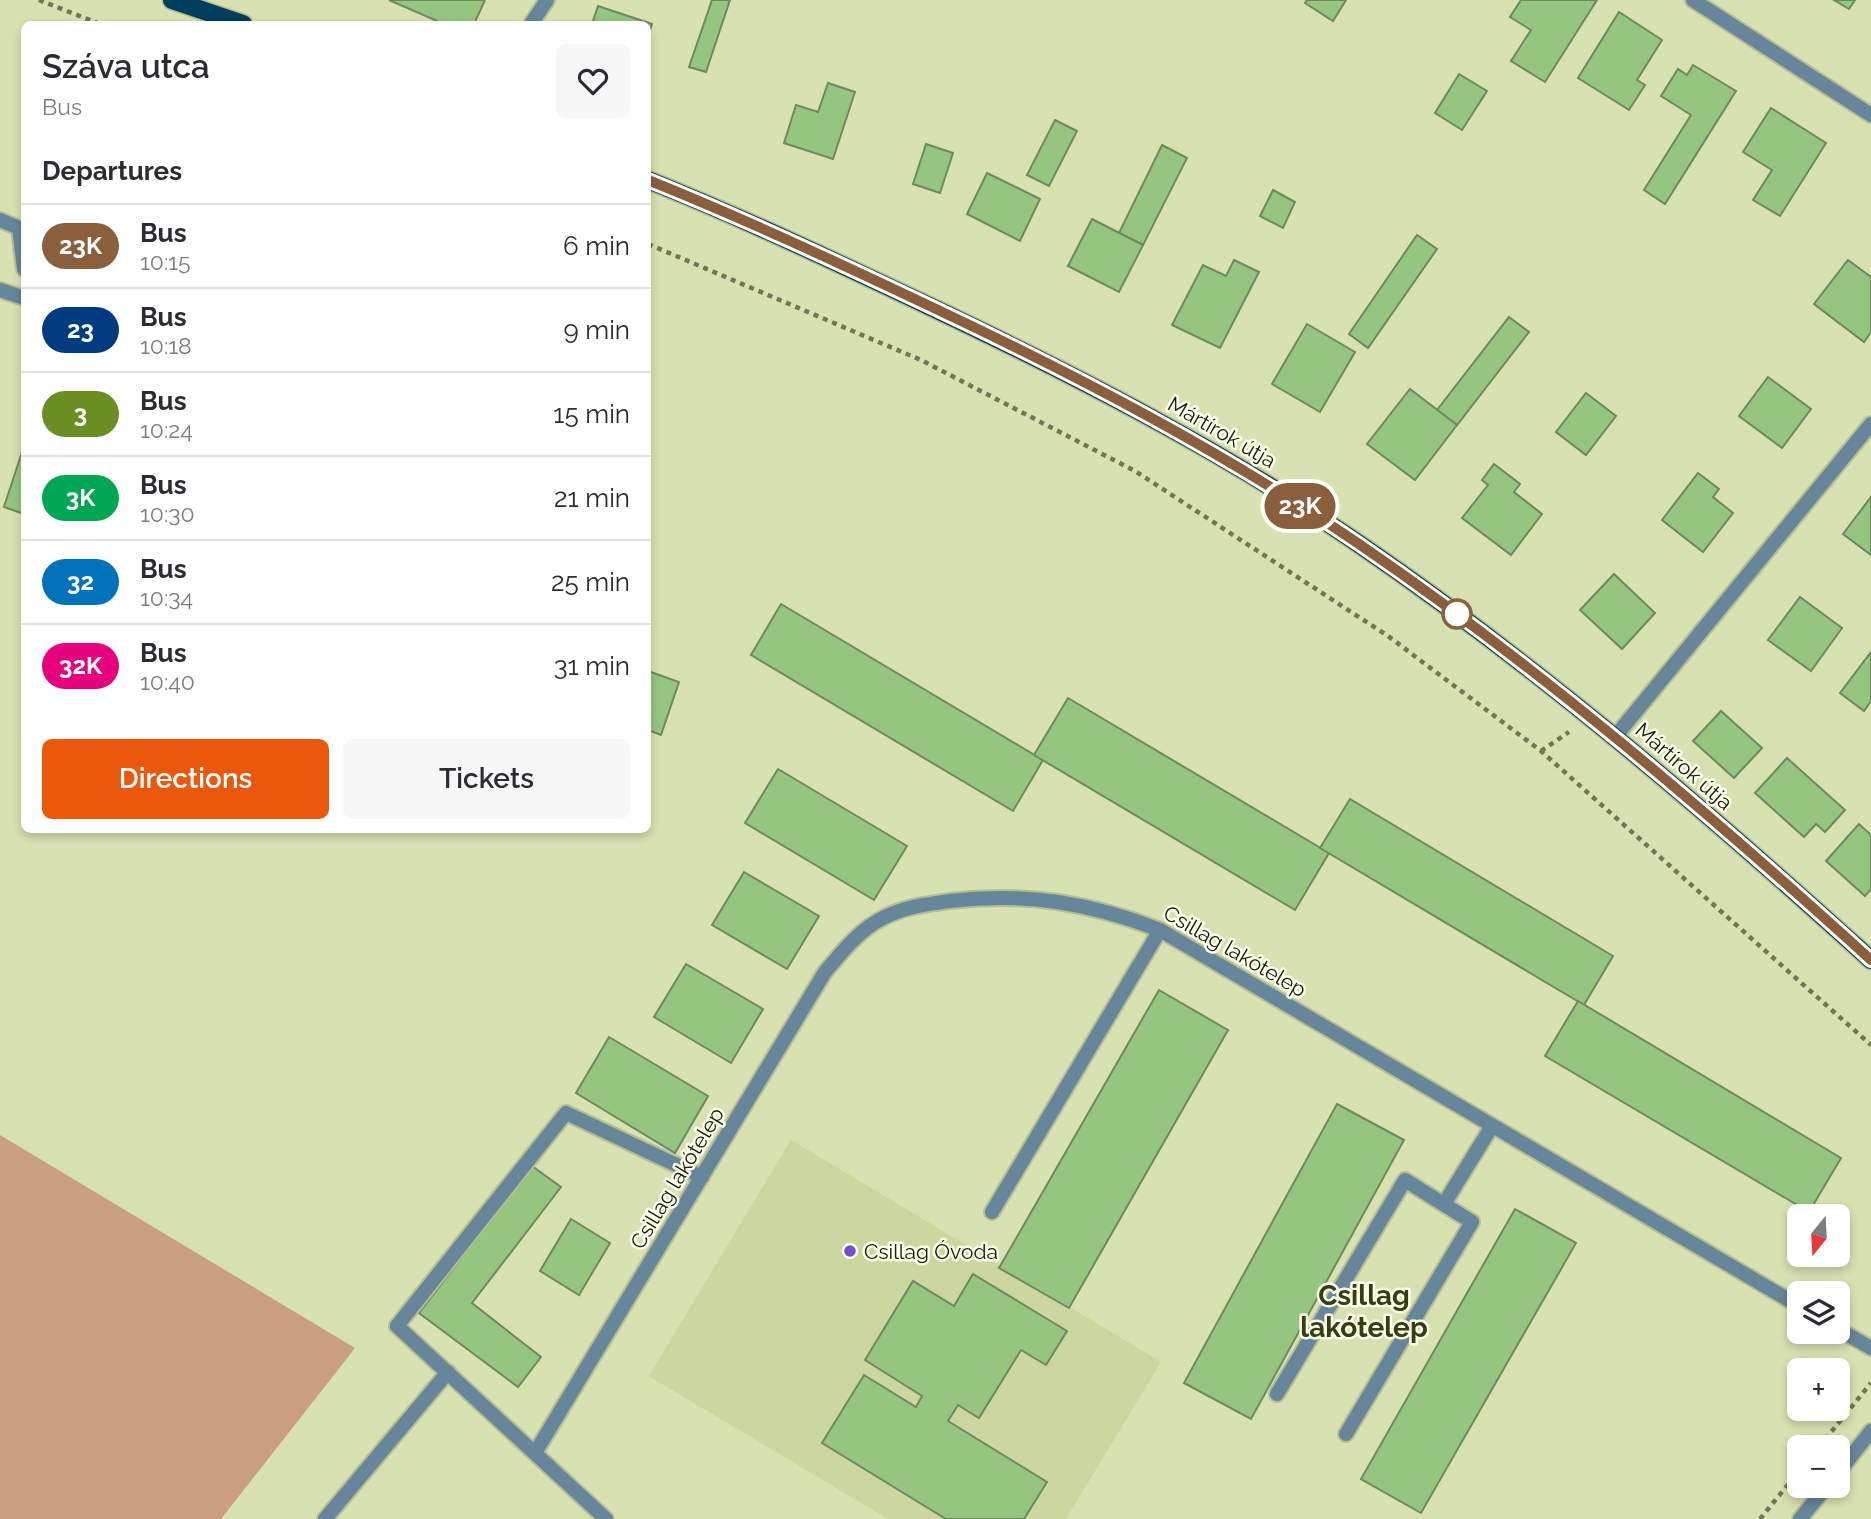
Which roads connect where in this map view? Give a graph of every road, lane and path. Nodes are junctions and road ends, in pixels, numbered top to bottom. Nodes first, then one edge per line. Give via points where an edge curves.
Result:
1 (40, 0) edge
2 (172, 0) edge
3 (547, 0) edge
4 (1693, 0) edge
5 (92, 21) edge
6 (234, 21) edge
7 (533, 21) edge
8 (1871, 115) edge
9 (651, 181) edge
10 (0, 220) edge
11 (21, 244) edge
12 (651, 245) edge
13 (0, 290) edge
14 (21, 297) edge
15 (1871, 424) edge
16 (1615, 737) junction
17 (1160, 930) junction
18 (1871, 960) edge
19 (1871, 1045) edge
20 (1492, 1126) junction
21 (702, 1177) junction
22 (1444, 1204) junction
23 (992, 1212) dead end
24 (1787, 1299) edge
25 (1850, 1336) edge
26 (1871, 1348) edge
27 (448, 1372) junction
28 (1871, 1383) edge
29 (1277, 1394) dead end
30 (1871, 1432) edge
31 (1346, 1434) dead end
32 (1829, 1435) edge
33 (535, 1452) junction
34 (1850, 1458) edge
35 (1787, 1486) edge
36 (1817, 1498) edge
37 (325, 1519) edge
38 (606, 1519) edge
39 (1760, 1519) edge
40 (1800, 1519) edge

1 - 5 path
2 - 6 main road
3 - 7 street
4 - 8 street
9 - 16 main road, Mártírok útja via 1007,342 1234,464 1425,591
10 - 11 street via 19,228
12 - 19 path via 921,360 1135,471 1388,636 1541,751
13 - 14 street
15 - 16 street
16 - 18 main road, Mártírok útja
17 - 20 street, Csillag lakótelep
17 - 21 street, Csillag lakótelep via 1102,909 1016,896 924,904 884,917 862,932 825,972
17 - 23 street
20 - 22 street
20 - 24 street, Csillag lakótelep
21 - 27 street via 566,1113 397,1326
21 - 33 street, Csillag lakótelep
22 - 29 street via 1405,1180
22 - 31 street via 1472,1222
25 - 26 street
27 - 33 street
27 - 37 street
28 - 32 path
30 - 34 street
33 - 38 street
35 - 39 path
36 - 40 street

